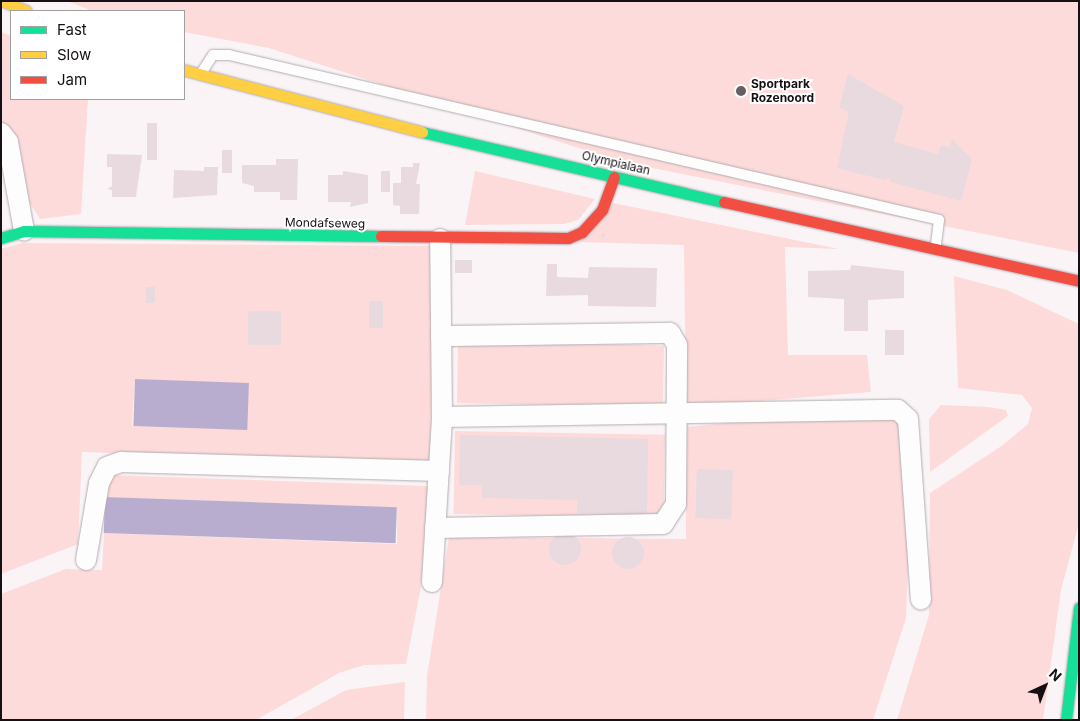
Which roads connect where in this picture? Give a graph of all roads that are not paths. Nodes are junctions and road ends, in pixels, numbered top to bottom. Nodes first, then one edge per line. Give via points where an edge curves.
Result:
1 (2, 1) edge
2 (24, 10) edge
3 (185, 70) edge
4 (200, 76) junction
5 (1, 133) edge
6 (614, 177) junction
7 (24, 230) junction
8 (1, 238) edge
9 (440, 239) junction
10 (936, 246) junction
11 (1045, 274) junction
12 (1079, 281) edge
13 (1079, 296) edge
14 (441, 336) junction
15 (676, 415) junction
16 (442, 417) junction
17 (439, 471) junction
18 (435, 528) junction
19 (86, 560) dead end
20 (432, 582) dead end
21 (921, 600) dead end
22 (1079, 608) edge
23 (1066, 720) edge

1 - 2 main road
3 - 4 main road, Olympialaan
4 - 6 main road, Olympialaan
4 - 10 lane via 213,55 238,58 939,220
5 - 7 street via 8,142
6 - 9 main road, Mondafseweg via 602,210 582,232 568,238
6 - 10 main road, Olympialaan
7 - 8 main road, Mondafseweg
7 - 9 main road, Mondafseweg
9 - 14 street
10 - 11 main road, Olympialaan
11 - 12 main road, Olympialaan
11 - 13 main road, Olympialaan
14 - 15 street via 670,333 677,345
14 - 16 street
15 - 16 street
15 - 18 street via 676,504 663,524
15 - 21 street via 898,410 908,419
16 - 17 street
17 - 18 street
17 - 19 street via 122,462 107,467 99,483
18 - 20 street
22 - 23 main road

